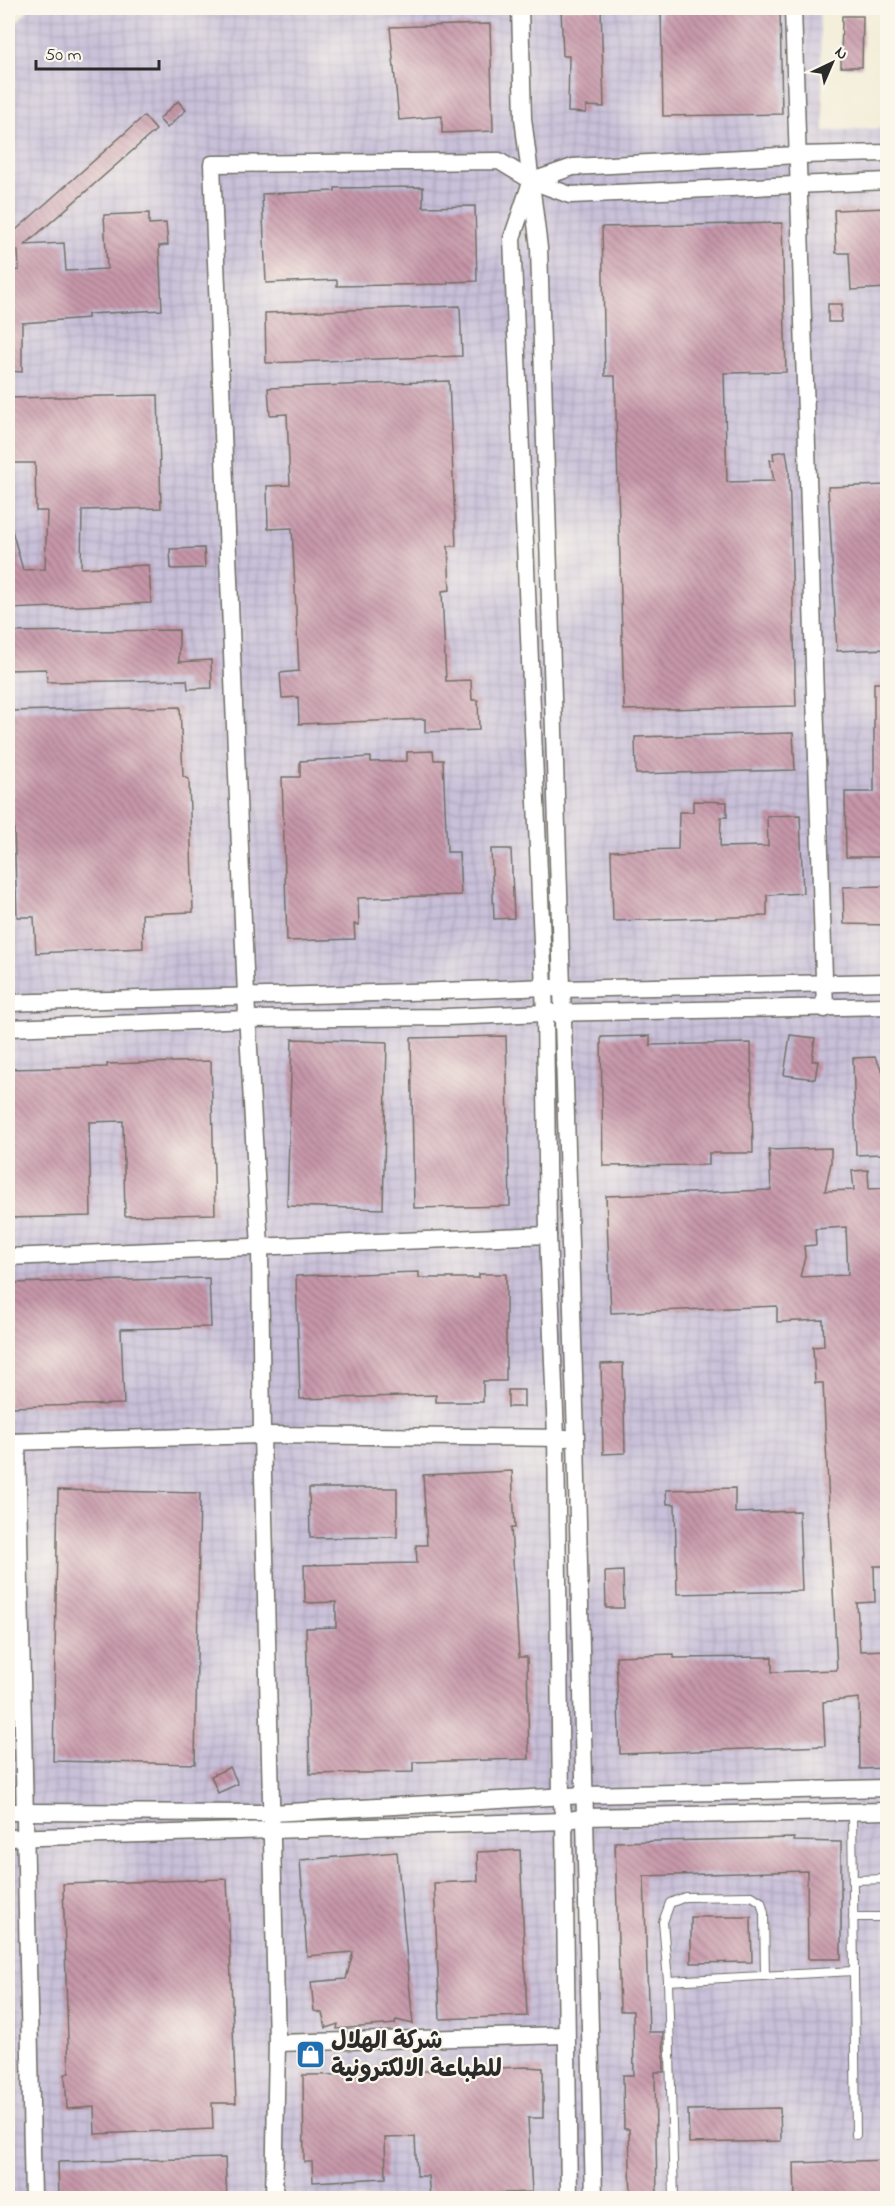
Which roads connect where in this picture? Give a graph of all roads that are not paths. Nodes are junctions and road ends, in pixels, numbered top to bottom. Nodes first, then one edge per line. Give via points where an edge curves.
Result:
1 (520, 8) edge
2 (793, 8) edge
3 (888, 153) edge
4 (798, 155) junction
5 (532, 181) junction
6 (888, 182) edge
7 (798, 185) junction
8 (825, 982) junction
9 (888, 982) edge
10 (544, 987) junction
11 (561, 989) junction
12 (435, 992) junction
13 (246, 995) junction
14 (8, 1003) edge
15 (888, 1006) edge
16 (825, 1009) junction
17 (554, 1013) junction
18 (446, 1017) junction
19 (249, 1020) junction
20 (8, 1028) edge
21 (548, 1235) junction
22 (260, 1247) junction
23 (8, 1257) edge
24 (262, 1435) junction
25 (556, 1437) junction
26 (576, 1438) junction
27 (12, 1442) edge
28 (888, 1788) edge
29 (852, 1789) junction
30 (585, 1795) junction
31 (561, 1797) junction
32 (888, 1811) edge
33 (15, 1812) edge
34 (852, 1812) junction
35 (585, 1817) junction
36 (564, 1821) junction
37 (8, 1822) edge
38 (273, 1822) junction
39 (16, 1838) edge
40 (888, 1879) edge
41 (853, 1880) junction
42 (853, 1917) junction
43 (888, 1917) edge
44 (854, 1971) junction
45 (765, 1976) junction
46 (668, 1982) junction
47 (566, 2035) junction
48 (277, 2043) junction
49 (856, 2135) dead end
50 (33, 2199) edge
51 (274, 2199) edge
52 (569, 2199) edge
53 (594, 2199) edge
54 (674, 2199) edge

1 - 5 street via 523,118
2 - 4 street
3 - 4 street
4 - 5 street via 573,167
4 - 7 street
5 - 7 street via 570,195
5 - 10 street via 512,238
5 - 11 street via 539,249
5 - 13 street via 499,161 212,164
6 - 7 street
7 - 8 street
8 - 9 street
8 - 11 street
8 - 16 street
10 - 11 street
10 - 12 street
10 - 17 street
11 - 17 street
12 - 13 street
12 - 18 street
13 - 14 street
13 - 19 street
15 - 16 street
16 - 17 street
17 - 18 street
17 - 21 street
17 - 26 street
18 - 19 street
19 - 20 street
19 - 22 street
21 - 22 street
21 - 25 street
22 - 23 street
22 - 24 street
24 - 25 street
24 - 27 street
24 - 38 street
25 - 26 street
25 - 31 street
26 - 30 street
27 - 33 street
28 - 29 street
29 - 30 street
29 - 34 street
30 - 31 street
30 - 35 street
31 - 36 street
31 - 38 street
32 - 34 street
33 - 38 street via 252,1813
33 - 39 street
34 - 35 street
34 - 41 lane
35 - 36 street
35 - 53 street
36 - 38 street
36 - 47 street
37 - 39 street
38 - 39 street
38 - 48 street
39 - 50 street
40 - 41 lane
41 - 42 lane
42 - 43 lane
42 - 44 lane
44 - 45 lane
44 - 49 lane
45 - 46 lane
45 - 46 lane via 761,1902 752,1896 685,1897 670,1904 664,1914
46 - 54 lane
47 - 48 street
47 - 52 street
48 - 51 street

